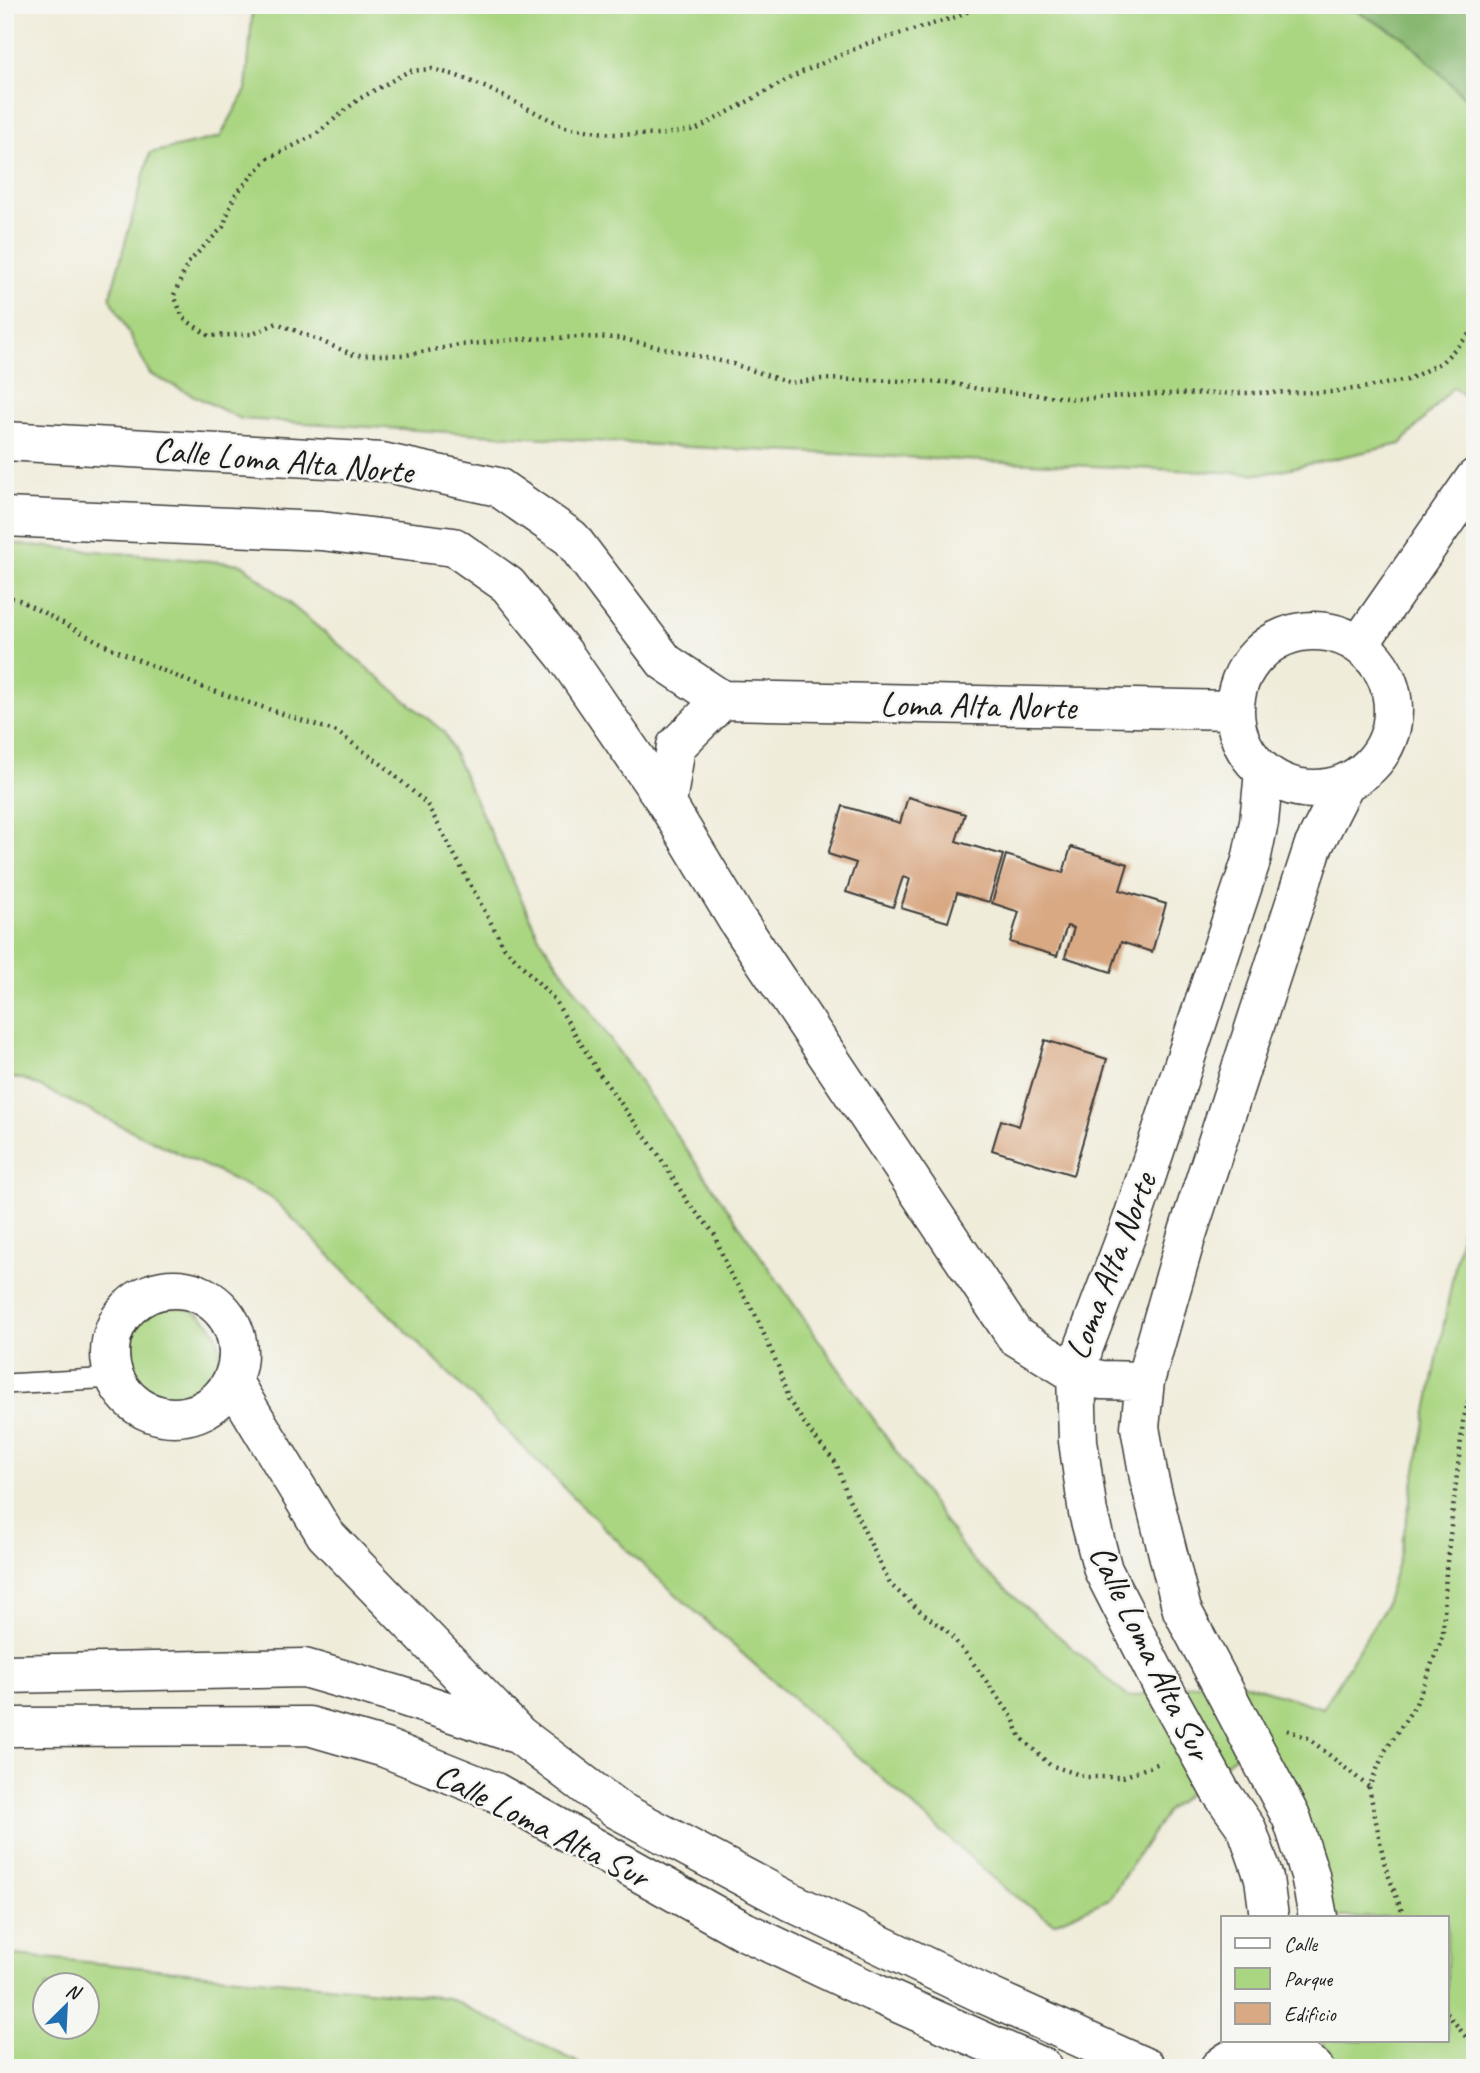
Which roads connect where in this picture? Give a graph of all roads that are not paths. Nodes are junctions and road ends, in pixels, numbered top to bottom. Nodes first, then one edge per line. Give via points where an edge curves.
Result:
1 (5, 441) edge
2 (1475, 478) edge
3 (5, 517) edge
4 (1360, 645) junction
5 (722, 700) junction
6 (1234, 710) junction
7 (1264, 772) junction
8 (1345, 784) junction
9 (667, 804) junction
10 (1076, 1374) junction
11 (114, 1378) junction
12 (1145, 1381) junction
13 (233, 1382) junction
14 (5, 1384) edge
15 (5, 1674) edge
16 (5, 1727) edge
17 (519, 1735) junction
18 (495, 1793) junction
19 (1269, 1916) edge
20 (1318, 1916) edge
21 (1247, 2042) edge
22 (1306, 2054) edge
23 (1044, 2068) edge
24 (1147, 2068) edge
25 (1219, 2068) edge

1 - 5 street, Calle Loma Alta Norte via 382,462 498,487 571,538 664,662
2 - 4 street
3 - 9 street, Calle Loma Alta Norte via 321,531 454,547 509,585 564,654
4 - 6 street, Loma Alta Norte via 1337,634 1313,631 1288,635 1266,646 1238,685
4 - 8 street, Loma Alta Norte via 1389,683 1394,707 1382,753 1366,771
5 - 6 street, Loma Alta Norte
5 - 9 street via 676,746
6 - 7 street, Loma Alta Norte via 1248,755
7 - 8 street, Loma Alta Norte via 1282,784 1303,789
7 - 10 street, Loma Alta Norte via 1251,860
8 - 12 street, Loma Alta Norte via 1312,847 1186,1238
9 - 10 street, Loma Alta Norte via 737,920 1015,1336
10 - 12 street
10 - 19 street, Calle Loma Alta Sur via 1078,1441 1088,1513 1103,1570 1220,1791 1247,1829 1264,1878
11 - 13 street via 125,1396 142,1409 183,1417 220,1399
11 - 13 street via 111,1336 120,1317 134,1301 153,1291 175,1288 197,1292 229,1319 238,1339
11 - 14 lane
12 - 20 street, Calle Loma Alta Sur via 1140,1427 1182,1610 1292,1819
13 - 17 street, Calle Loma Alta Sur via 325,1534
15 - 17 street, Calle Loma Alta Sur via 304,1668
16 - 18 street, Calle Loma Alta Sur via 309,1726 385,1748
17 - 18 street
17 - 24 street, Calle Loma Alta Sur via 618,1810 789,1901
18 - 23 street, Calle Loma Alta Sur via 744,1931
21 - 25 street
22 - 25 street via 1249,2052

